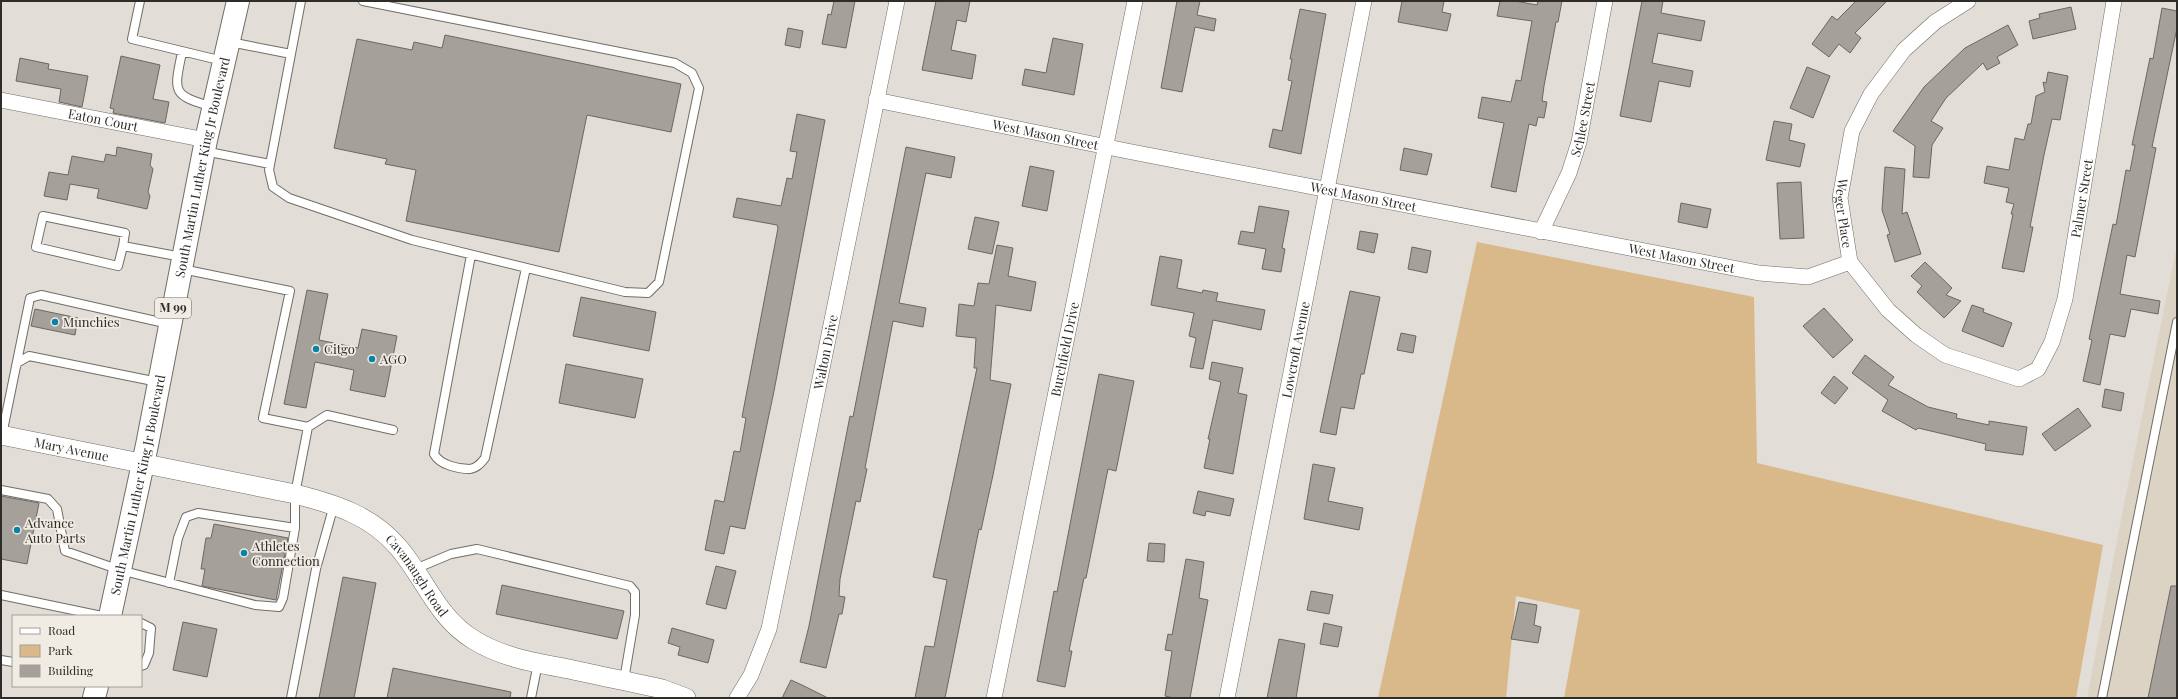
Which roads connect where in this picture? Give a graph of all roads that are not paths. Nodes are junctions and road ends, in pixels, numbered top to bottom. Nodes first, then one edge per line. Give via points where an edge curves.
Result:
1 (140, 1) edge
2 (238, 1) edge
3 (301, 1) edge
4 (363, 1) edge
5 (897, 1) edge
6 (1135, 1) edge
7 (1364, 1) edge
8 (1605, 1) edge
9 (1968, 1) edge
10 (2114, 1) edge
11 (226, 51) junction
12 (182, 52) junction
13 (291, 54) junction
14 (1, 100) edge
15 (876, 100) junction
16 (213, 107) junction
17 (204, 146) junction
18 (1106, 146) junction
19 (270, 164) junction
20 (1328, 190) junction
21 (1542, 232) junction
22 (123, 246) junction
23 (471, 255) junction
24 (1850, 262) junction
25 (182, 263) junction
26 (526, 268) junction
27 (2177, 322) edge
28 (170, 325) junction
29 (17, 363) junction
30 (2019, 380) joint
31 (159, 382) junction
32 (308, 427) junction
33 (393, 430) dead end
34 (2, 435) edge
35 (143, 464) junction
36 (1, 490) edge
37 (295, 494) junction
38 (334, 504) junction
39 (294, 528) junction
40 (120, 570) junction
41 (414, 570) junction
42 (169, 583) junction
43 (1, 594) edge
44 (95, 615) edge
45 (110, 615) edge
46 (142, 623) edge
47 (1, 660) edge
48 (12, 662) edge
49 (538, 663) junction
50 (142, 666) edge
51 (624, 680) junction
52 (291, 698) edge
53 (531, 698) edge
54 (686, 698) edge
55 (737, 698) edge
56 (994, 698) edge
57 (1227, 698) edge
58 (2102, 698) edge

1 - 12 lane via 132,39
2 - 11 main road, South Martin Luther King Jr Boulevard / M 99
3 - 13 lane
4 - 26 lane via 675,63 692,73 699,88 659,282 648,293 625,292
5 - 15 street, Walton Drive
6 - 18 street, Burchfield Drive
7 - 20 street, Lowcroft Avenue
8 - 21 street, Schlee Street via 1578,142 1569,173
9 - 24 street, Weger Place via 1935,22 1904,50 1871,94 1852,131 1840,198
10 - 30 street, Palmer Street via 2066,299 2052,342 2038,369
11 - 12 lane
11 - 13 lane
11 - 16 main road, South Martin Luther King Jr Boulevard / M 99
12 - 16 lane via 175,83 180,94 192,101
13 - 19 lane
14 - 17 street, Eaton Court
15 - 18 street, West Mason Street
15 - 55 street, Walton Drive via 769,629 751,675
16 - 17 main road, South Martin Luther King Jr Boulevard / M 99
17 - 19 lane
17 - 25 main road, South Martin Luther King Jr Boulevard / M 99
18 - 20 street, West Mason Street
18 - 56 street, Burchfield Drive
19 - 23 lane via 269,170 274,187 289,198 412,240
20 - 21 street, West Mason Street
20 - 57 street, Lowcroft Avenue
21 - 24 street, West Mason Street via 1759,273 1808,277
22 - 22 lane via 118,266 36,247 42,216 125,233
22 - 25 lane
23 - 26 lane
23 - 26 lane via 434,454 437,460 444,464 471,469 486,458
24 - 30 street, Weger Place via 1888,310 1916,335 1945,355
25 - 28 main road, South Martin Luther King Jr Boulevard / M 99
25 - 32 lane via 290,291 263,418
27 - 58 lane
28 - 29 lane via 41,295 30,298
28 - 31 main road, South Martin Luther King Jr Boulevard / M 99
29 - 31 lane via 29,356
29 - 34 lane
31 - 35 main road, South Martin Luther King Jr Boulevard / M 99
32 - 33 lane via 327,415
32 - 37 lane
34 - 35 street, Mary Avenue
35 - 37 street, Cavanaugh Road
35 - 40 main road, South Martin Luther King Jr Boulevard / M 99
36 - 40 lane via 48,499 57,509 65,552
37 - 38 street, Cavanaugh Road
37 - 39 lane
38 - 41 street, Cavanaugh Road via 358,515 379,529 398,547
38 - 52 lane via 316,569
39 - 42 lane via 198,513 186,517 178,538
39 - 42 lane via 284,598 279,607 254,605
40 - 42 lane
40 - 45 main road, South Martin Luther King Jr Boulevard / M 99
41 - 49 street, Cavanaugh Road via 451,622 474,640 500,653
41 - 51 lane via 451,554 476,549 630,586 635,592 635,615
43 - 44 lane
46 - 50 lane via 152,628 149,653
47 - 48 lane
49 - 51 street, Cavanaugh Road
49 - 53 lane
51 - 54 street, Cavanaugh Road

